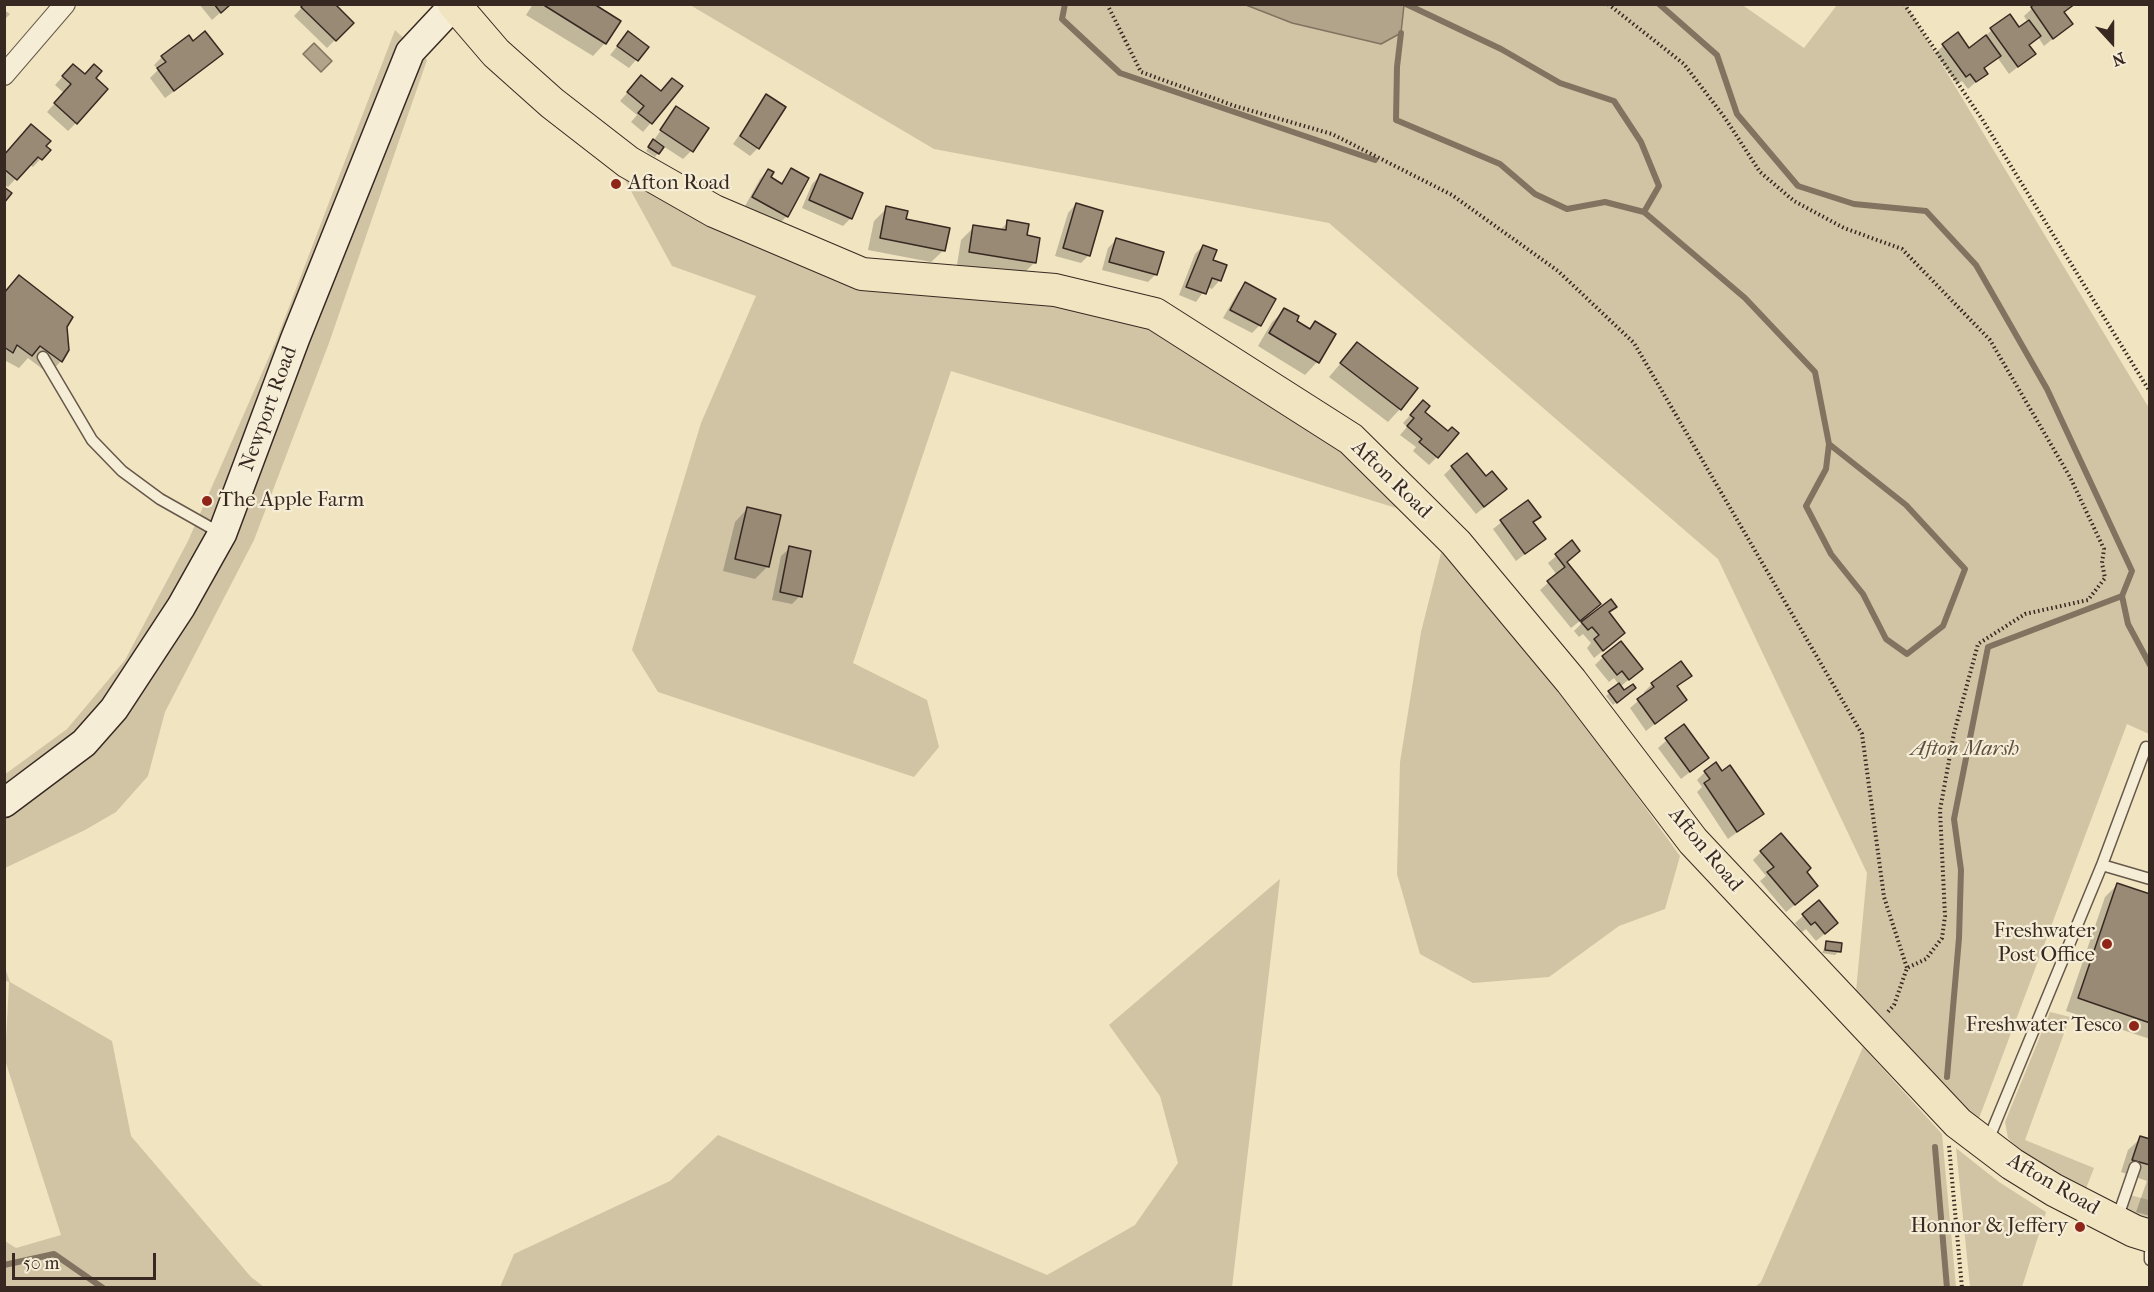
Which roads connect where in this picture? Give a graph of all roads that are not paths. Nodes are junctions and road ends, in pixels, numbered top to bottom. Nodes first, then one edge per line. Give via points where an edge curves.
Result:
1 (454, 5) edge
2 (61, 6) edge
3 (4, 75) edge
4 (43, 357) dead end
5 (222, 534) junction
6 (2146, 747) dead end
7 (4, 803) edge
8 (2102, 865) junction
9 (2150, 879) edge
10 (1987, 1144) junction
11 (2135, 1167) dead end
12 (2117, 1222) junction
13 (2150, 1236) edge
14 (2150, 1253) edge
15 (2150, 1260) edge

1 - 5 main road, Newport Road via 410,52
1 - 10 main road, Afton Road via 496,53 552,103 628,162 714,211 862,274 1055,290 1155,314 1351,439 1456,543 1571,681 1693,841 1958,1123
2 - 3 street
4 - 5 lane via 92,440 122,471 160,499
5 - 7 main road, Newport Road via 181,607 114,709 84,743
6 - 8 lane
8 - 9 lane
8 - 10 lane
10 - 12 main road, Afton Road via 2055,1190
11 - 12 lane
12 - 13 main road, Afton Road
14 - 15 lane

